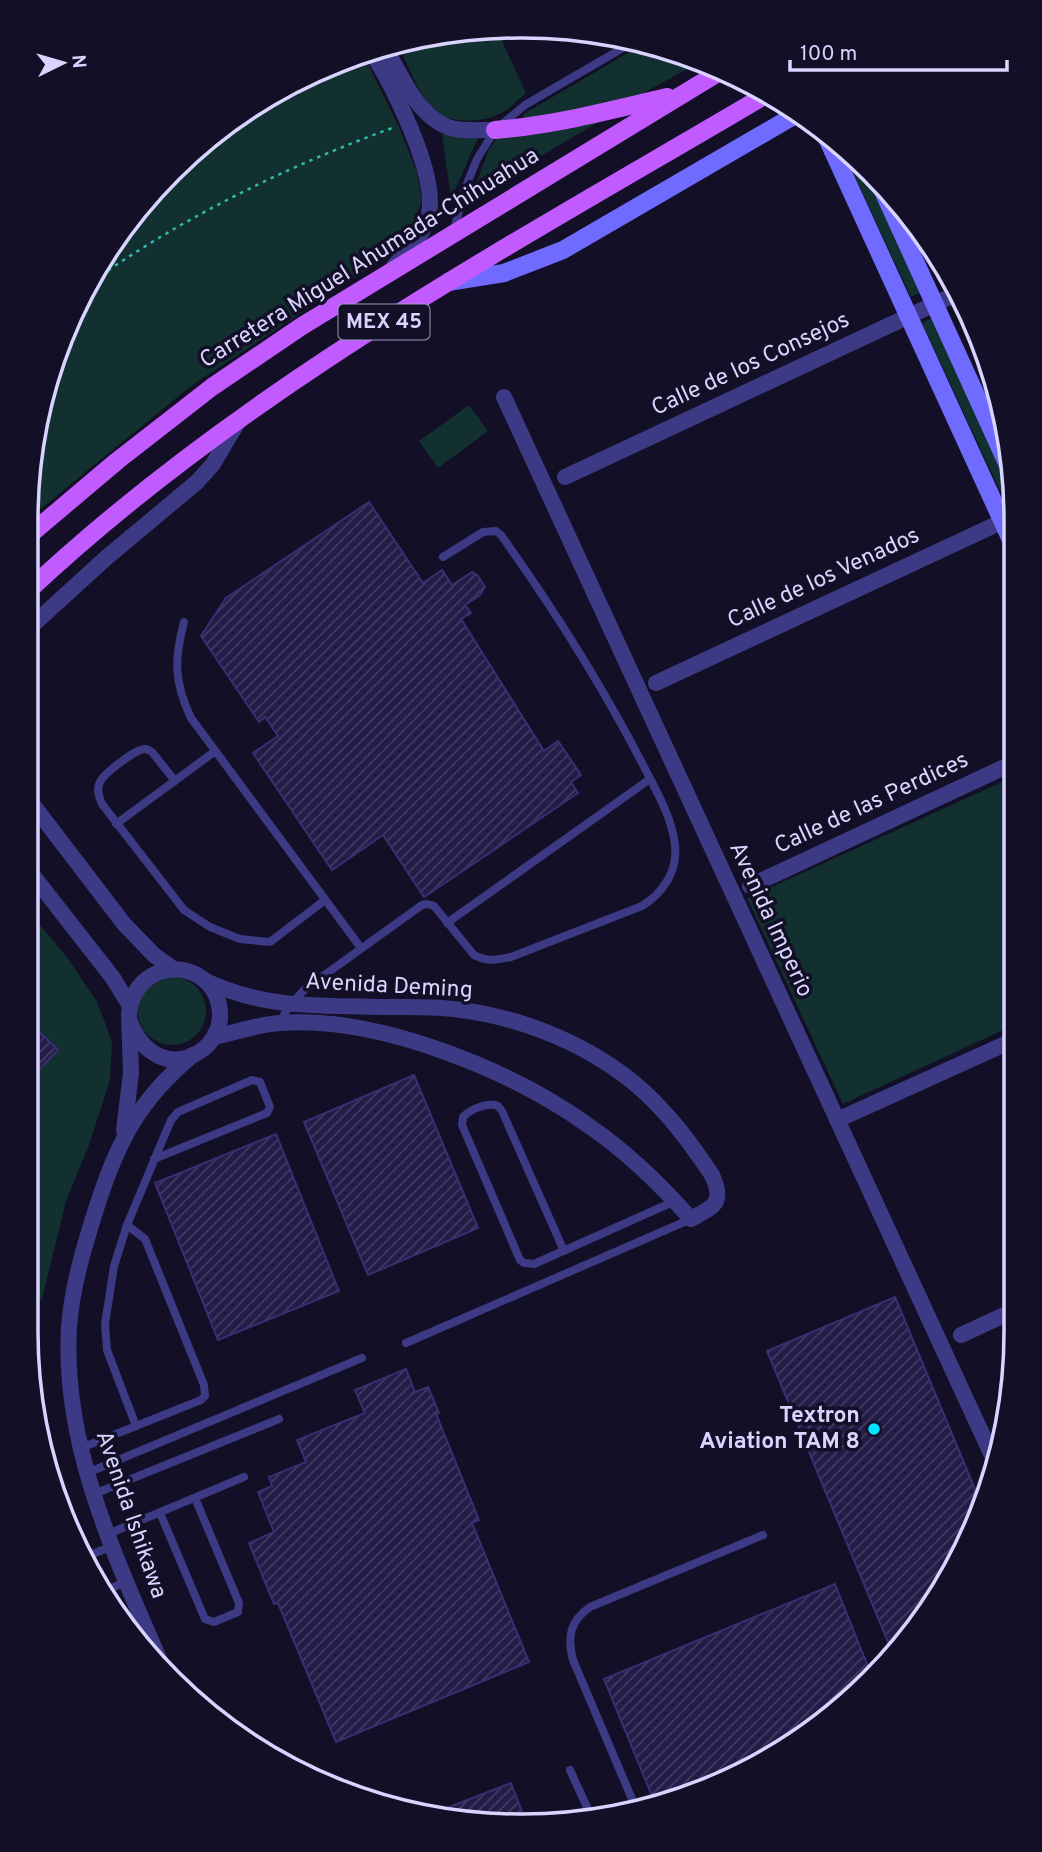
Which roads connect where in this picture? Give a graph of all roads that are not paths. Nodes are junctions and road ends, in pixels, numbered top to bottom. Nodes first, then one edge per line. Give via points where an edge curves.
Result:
1 (621, 49) edge
2 (390, 57) edge
3 (376, 61) edge
4 (711, 77) edge
5 (684, 93) junction
6 (757, 100) edge
7 (788, 119) edge
8 (495, 131) junction
9 (834, 154) edge
10 (894, 215) edge
11 (452, 235) junction
12 (388, 274) junction
13 (449, 282) junction
14 (948, 297) edge
15 (934, 303) junction
16 (909, 315) junction
17 (504, 397) dead end
18 (240, 417) junction
19 (996, 439) edge
20 (565, 477) dead end
21 (1003, 512) edge
22 (1004, 520) edge
23 (38, 528) edge
24 (443, 557) dead end
25 (38, 582) edge
26 (38, 620) edge
27 (184, 622) dead end
28 (656, 683) dead end
29 (214, 752) junction
30 (1004, 767) edge
31 (650, 779) junction
32 (175, 781) junction
33 (38, 811) edge
34 (116, 824) junction
35 (38, 882) edge
36 (750, 886) dead end
37 (325, 900) junction
38 (447, 923) junction
39 (361, 948) junction
40 (172, 968) junction
41 (208, 982) junction
42 (290, 1004) junction
43 (130, 1014) junction
44 (279, 1023) junction
45 (214, 1037) junction
46 (1004, 1045) edge
47 (193, 1055) junction
48 (837, 1120) junction
49 (123, 1136) junction
50 (154, 1159) junction
51 (675, 1201) junction
52 (691, 1219) junction
53 (127, 1225) junction
54 (564, 1251) junction
55 (1004, 1315) edge
56 (961, 1335) dead end
57 (406, 1343) dead end
58 (362, 1358) dead end
59 (279, 1419) dead end
60 (136, 1426) junction
61 (81, 1448) junction
62 (989, 1448) edge
63 (87, 1473) junction
64 (244, 1477) dead end
65 (94, 1494) junction
66 (195, 1498) junction
67 (160, 1513) junction
68 (763, 1535) dead end
69 (110, 1540) junction
70 (93, 1553) edge
71 (126, 1581) junction
72 (112, 1587) edge
73 (152, 1641) edge
74 (570, 1770) dead end
75 (632, 1800) edge
76 (588, 1808) edge

1 - 8 lane via 525,105
2 - 8 street via 429,116 456,129
3 - 12 street via 408,123 430,193 426,225
4 - 5 main road, Carretera Miguel Ahumada-Chihuahua / MEX 45
5 - 8 main road via 580,119
5 - 11 main road, Carretera Miguel Ahumada-Chihuahua / MEX 45
6 - 13 main road, MEX 45
7 - 13 street via 563,250 504,272
8 - 11 lane via 477,159
9 - 16 street
10 - 15 street
11 - 12 main road, Carretera Miguel Ahumada-Chihuahua / MEX 45
12 - 23 main road, Carretera Miguel Ahumada-Chihuahua / MEX 45 via 212,387
13 - 18 main road, MEX 45
14 - 15 street, Calle de los Consejos
15 - 16 street, Calle de los Consejos
15 - 19 street
16 - 20 street, Calle de los Consejos
16 - 21 street
17 - 48 street, Avenida Imperio
18 - 25 main road, MEX 45 via 136,495
18 - 26 street via 197,482
22 - 28 street, Calle de los Venados
24 - 31 lane via 483,532 501,535 591,669
27 - 29 lane via 176,670 180,695
29 - 32 lane
29 - 37 lane
30 - 36 street, Calle de las Perdices
31 - 38 lane
31 - 38 lane via 676,846 674,866 657,897 494,961 474,955
32 - 34 lane
32 - 34 lane via 152,751 138,750 98,785 102,804
33 - 40 street via 124,924
34 - 37 lane via 184,910 240,939 270,942
35 - 43 street via 106,968
37 - 39 lane
38 - 39 lane via 427,904
39 - 42 lane
40 - 41 street
40 - 43 street via 144,980 135,992
41 - 42 street, Avenida Deming via 261,1001
41 - 45 street via 220,1009
42 - 44 lane
42 - 52 street, Avenida Deming via 454,1009 507,1018 568,1041 620,1072 663,1110 712,1175 719,1197 715,1205
43 - 47 street via 136,1037 147,1049 161,1057
43 - 49 street, Avenida Ishikawa via 131,1073
44 - 45 street, Avenida Deming
44 - 51 street, Avenida Deming via 313,1022 378,1032 482,1067 542,1096 589,1126
45 - 47 street, Avenida Ishikawa
46 - 48 street
47 - 49 street, Avenida Ishikawa via 155,1090
48 - 62 street, Avenida Imperio
49 - 61 street, Avenida Ishikawa via 93,1219 69,1327 69,1371
50 - 50 lane via 178,1112 252,1080 260,1082 270,1107 267,1113
50 - 53 lane
51 - 52 street, Avenida Deming
51 - 54 lane
52 - 57 lane
53 - 60 lane via 114,1266 105,1337
53 - 60 lane via 145,1239 205,1390 201,1400
54 - 54 lane via 502,1111 488,1104 466,1114 462,1125 520,1260 534,1264
55 - 56 street
58 - 63 lane
59 - 65 lane
60 - 61 lane
61 - 63 street, Avenida Ishikawa
63 - 65 street, Avenida Ishikawa
64 - 66 lane
65 - 69 street, Avenida Ishikawa
66 - 67 lane
66 - 67 lane via 239,1603 238,1612 214,1622 205,1619
67 - 69 lane
68 - 75 lane via 590,1607 574,1622 570,1633 573,1660
69 - 70 lane
69 - 71 street, Avenida Ishikawa
71 - 72 lane
71 - 73 street, Avenida Ishikawa
74 - 76 lane

